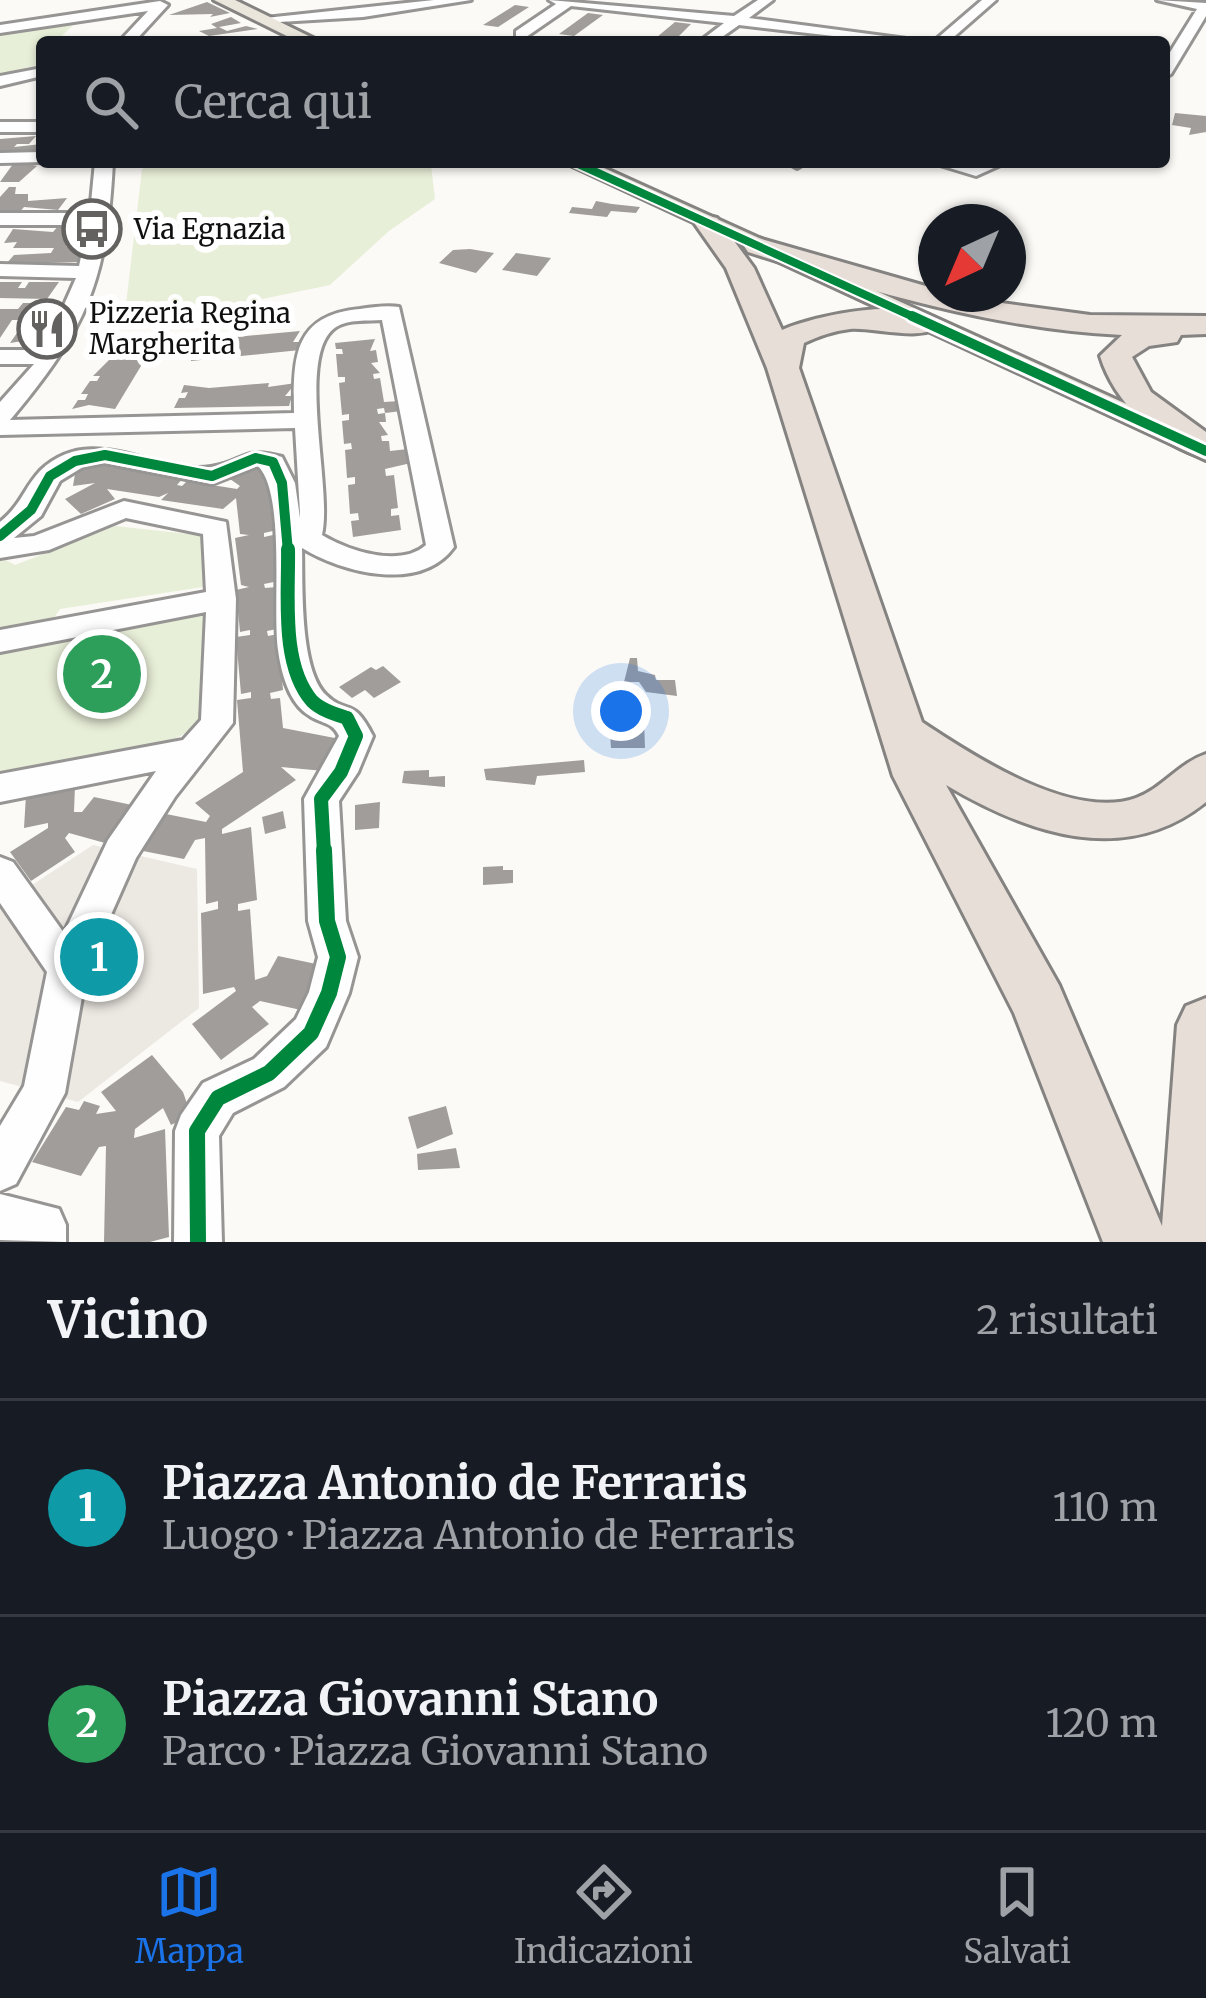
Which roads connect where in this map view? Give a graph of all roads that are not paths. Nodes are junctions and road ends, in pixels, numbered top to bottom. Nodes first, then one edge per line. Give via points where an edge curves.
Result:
1 (73, 0) edge
2 (222, 0) edge
3 (465, 0) edge
4 (767, 0) edge
5 (995, 0) edge
6 (1149, 0) edge
7 (1163, 0) edge
8 (164, 2) edge
9 (561, 2) edge
10 (407, 4) edge
11 (1188, 4) junction
12 (1206, 7) edge
13 (102, 15) junction
14 (256, 16) junction
15 (734, 22) junction
16 (0, 29) edge
17 (98, 32) dead end
18 (521, 34) dead end
19 (132, 36) edge
20 (300, 36) edge
21 (714, 36) edge
22 (842, 36) edge
23 (866, 36) edge
24 (948, 36) edge
25 (957, 36) edge
26 (1170, 64) edge
27 (36, 73) edge
28 (0, 81) edge
29 (0, 127) edge
30 (36, 127) edge
31 (0, 158) edge
32 (36, 158) edge
33 (104, 168) edge
34 (587, 168) edge
35 (0, 219) edge
36 (101, 219) junction
37 (708, 224) junction
38 (758, 246) junction
39 (0, 271) edge
40 (88, 272) junction
41 (927, 324) junction
42 (1206, 326) edge
43 (1206, 336) edge
44 (0, 357) edge
45 (49, 357) junction
46 (783, 368) junction
47 (0, 417) edge
48 (305, 420) junction
49 (0, 428) edge
50 (1206, 449) edge
51 (0, 536) edge
52 (0, 549) edge
53 (221, 599) junction
54 (0, 641) edge
55 (905, 734) junction
56 (196, 751) junction
57 (1206, 773) edge
58 (0, 788) edge
59 (8, 884) edge
60 (68, 969) junction
61 (1206, 1025) edge
62 (0, 1168) edge
63 (0, 1217) edge
64 (42, 1242) edge
65 (199, 1242) edge
66 (1136, 1242) edge
67 (1194, 1242) edge

1 - 13 street
2 - 14 main road
3 - 10 street
4 - 15 street
5 - 24 street
5 - 25 street
6 - 11 street
7 - 11 street
8 - 13 street
8 - 19 street
9 - 15 street
9 - 18 street
10 - 14 street
11 - 12 street
12 - 26 street
13 - 16 street
13 - 17 street
14 - 20 main road
15 - 21 street
15 - 22 street
15 - 23 street
27 - 28 street
29 - 30 street
31 - 32 street
33 - 36 street
34 - 37 main road
35 - 36 street
36 - 40 street
37 - 38 main road
37 - 46 highway via 740,268
38 - 41 main road
38 - 42 highway via 892,290 1070,326
39 - 40 street
40 - 45 street
41 - 46 highway via 825,321 789,338
41 - 50 main road
43 - 50 highway via 1156,334 1116,356 1130,393
44 - 45 street
45 - 47 street
46 - 55 highway
48 - 48 street via 315,517 308,539 334,555 407,565 440,547 392,312 329,321 318,331
48 - 49 street
51 - 65 street via 31,510 50,476 90,458 120,456 212,476 256,458 283,475 299,681 314,704 347,718 356,736 322,799 326,921 338,957 311,1033 269,1073 218,1098 197,1131
52 - 53 street via 39,544 124,509 216,528
53 - 54 street
53 - 56 street via 217,724
55 - 57 highway via 974,781 1050,811 1130,820 1187,792
55 - 66 highway via 916,776 1039,1004
56 - 58 street
56 - 60 street via 121,851
59 - 60 street
60 - 62 street via 44,1093
61 - 67 highway
63 - 64 street via 43,1225

